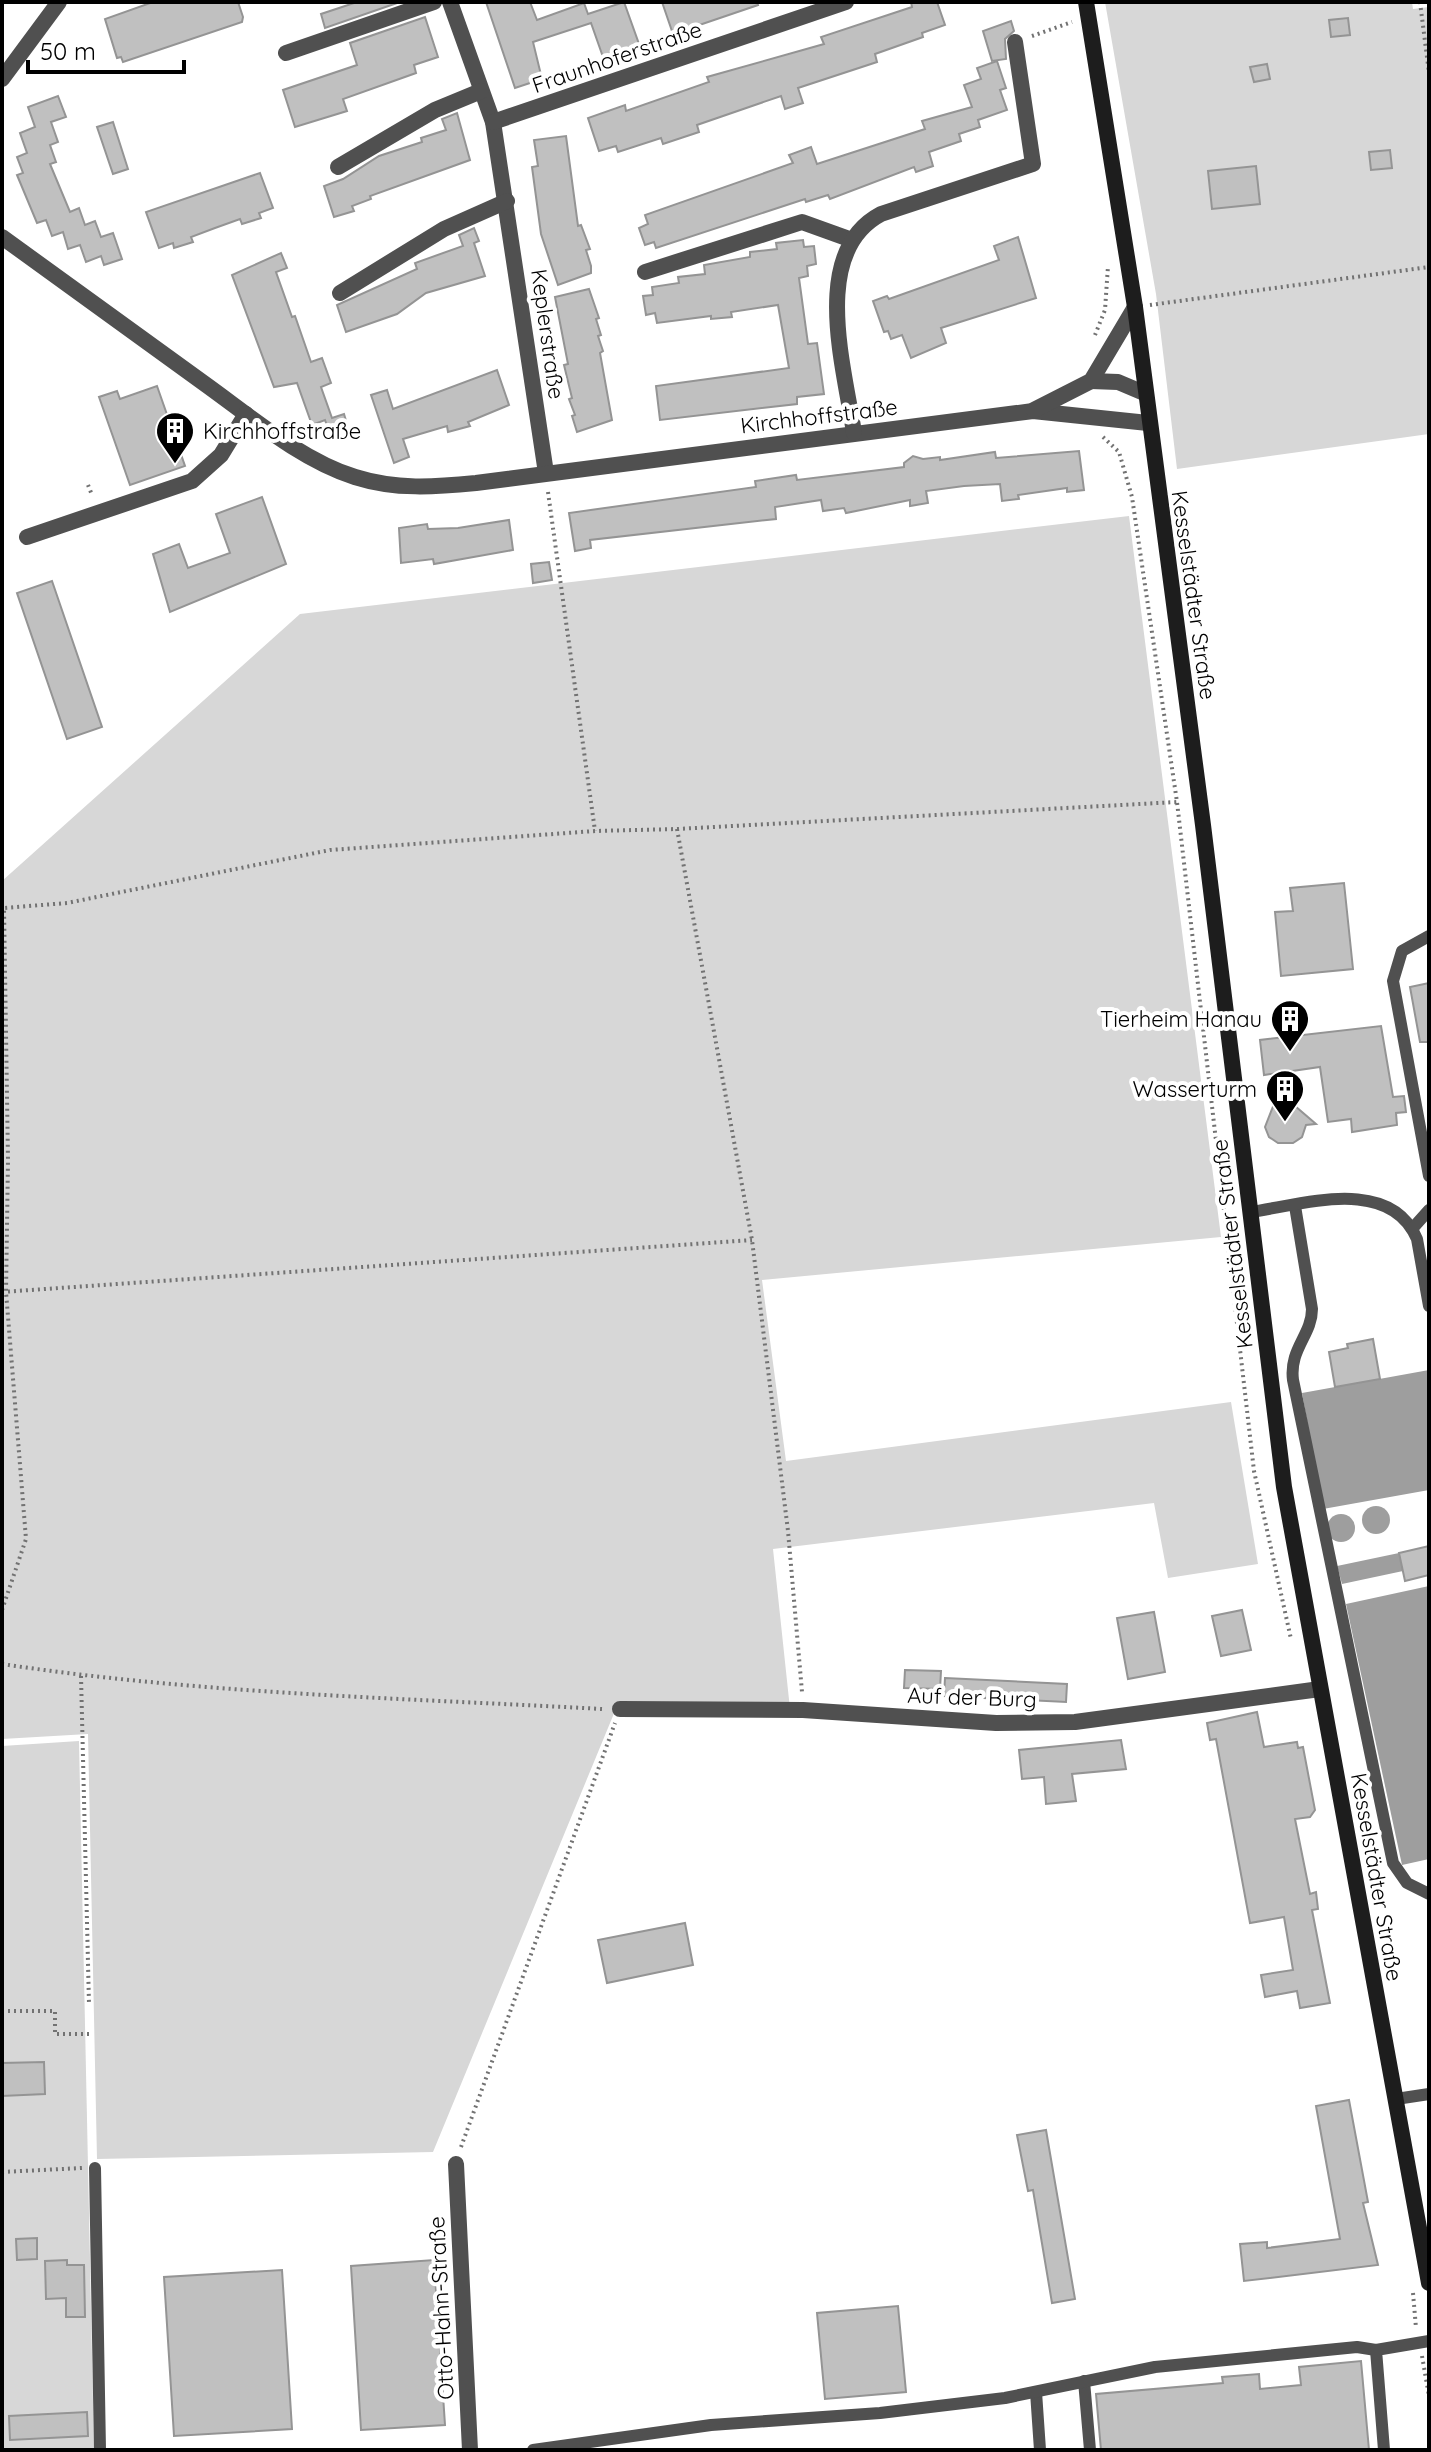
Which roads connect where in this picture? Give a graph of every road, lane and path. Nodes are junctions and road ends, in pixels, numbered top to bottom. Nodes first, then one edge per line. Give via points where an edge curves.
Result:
1 (59, 2) edge
2 (434, 2) edge
3 (450, 2) edge
4 (846, 2) edge
5 (1420, 2) edge
6 (1079, 7) edge
7 (1075, 21) junction
8 (1076, 34) dead end
9 (1015, 42) joint
10 (286, 53) dead end
11 (1429, 73) edge
12 (2, 79) edge
13 (481, 91) junction
14 (493, 122) junction
15 (338, 167) dead end
16 (507, 201) junction
17 (2, 237) edge
18 (852, 240) junction
19 (1106, 256) dead end
20 (1429, 267) edge
21 (645, 272) dead end
22 (340, 293) dead end
23 (1135, 307) junction
24 (1093, 342) dead end
25 (1091, 381) junction
26 (1144, 393) junction
27 (1033, 411) junction
28 (246, 414) junction
29 (1095, 415) junction
30 (1148, 423) junction
31 (854, 433) junction
32 (546, 473) junction
33 (27, 537) dead end
34 (1199, 796) junction
35 (1177, 802) junction
36 (677, 829) junction
37 (595, 831) junction
38 (1429, 936) edge
39 (1429, 1176) edge
40 (1295, 1206) junction
41 (1429, 1210) edge
42 (1250, 1212) junction
43 (1412, 1229) junction
44 (752, 1240) junction
45 (4, 1292) edge
46 (1429, 1306) edge
47 (2, 1610) edge
48 (1293, 1648) dead end
49 (2, 1664) edge
50 (81, 1676) junction
51 (1320, 1689) junction
52 (620, 1709) junction
53 (803, 1710) junction
54 (1429, 1894) edge
55 (89, 2004) dead end
56 (2, 2011) edge
57 (90, 2034) dead end
58 (1429, 2094) edge
59 (1396, 2099) junction
60 (456, 2164) joint
61 (92, 2168) joint
62 (2, 2172) edge
63 (1429, 2283) edge
64 (1429, 2341) edge
65 (1376, 2350) junction
66 (1084, 2381) junction
67 (1036, 2392) junction
68 (100, 2450) edge
69 (470, 2450) edge
70 (533, 2450) edge
71 (1040, 2450) edge
72 (1090, 2450) edge
73 (1384, 2450) edge

1 - 12 street
2 - 10 street
3 - 13 street, Keplerstraße
4 - 14 street, Fraunhoferstraße
5 - 11 path
6 - 7 path
6 - 23 main road, Kesselstädter Straße via 1095,50
7 - 8 path
7 - 9 path
9 - 18 street via 1033,164 881,214
13 - 14 street, Keplerstraße
13 - 15 street via 435,110
14 - 16 street, Keplerstraße
16 - 22 street via 444,229
16 - 32 street, Keplerstraße
17 - 28 street, Kirchhoffstraße
18 - 21 street via 802,222
18 - 31 street via 838,275 837,297
19 - 24 path via 1105,310
20 - 23 path
23 - 25 street
23 - 26 main road, Kesselstädter Straße
25 - 26 street via 1118,382
25 - 27 street, Kirchhoffstraße
26 - 30 main road, Kesselstädter Straße
27 - 29 street, Kirchhoffstraße
27 - 31 street, Kirchhoffstraße
28 - 32 street, Kirchhoffstraße via 330,467 376,482 427,487
28 - 33 street via 221,455 192,481
29 - 30 street, Kirchhoffstraße
29 - 35 path via 1103,437 1119,452 1132,497
30 - 34 main road, Kesselstädter Straße
31 - 32 street, Kirchhoffstraße
32 - 37 path
34 - 35 path
34 - 42 main road, Kesselstädter Straße
35 - 36 path
35 - 48 path via 1254,1471
36 - 37 path
36 - 44 path
37 - 45 path via 330,850 67,903 4,908
38 - 39 lane via 1402,951 1393,981
40 - 42 lane
40 - 43 lane via 1362,1199 1393,1211
40 - 54 lane via 1312,1321 1294,1354 1293,1380 1393,1863 1407,1883
41 - 43 lane
42 - 51 main road, Kesselstädter Straße via 1284,1487
43 - 46 lane
44 - 45 path
44 - 53 path via 788,1531
45 - 47 path via 26,1539
49 - 50 path
50 - 52 path
50 - 55 path
51 - 53 street, Auf der Burg via 1075,1722 996,1723
51 - 59 main road, Kesselstädter Straße
52 - 53 street, Auf der Burg
52 - 60 path
56 - 57 path via 55,2011 55,2034
58 - 59 lane
59 - 63 main road, Kesselstädter Straße
60 - 69 street, Otto-Hahn-Straße
61 - 62 path
61 - 68 lane
64 - 65 lane
65 - 66 lane via 1357,2347 1155,2367
65 - 73 lane
66 - 67 lane
66 - 72 lane
67 - 70 lane via 880,2413 711,2425
67 - 71 lane

